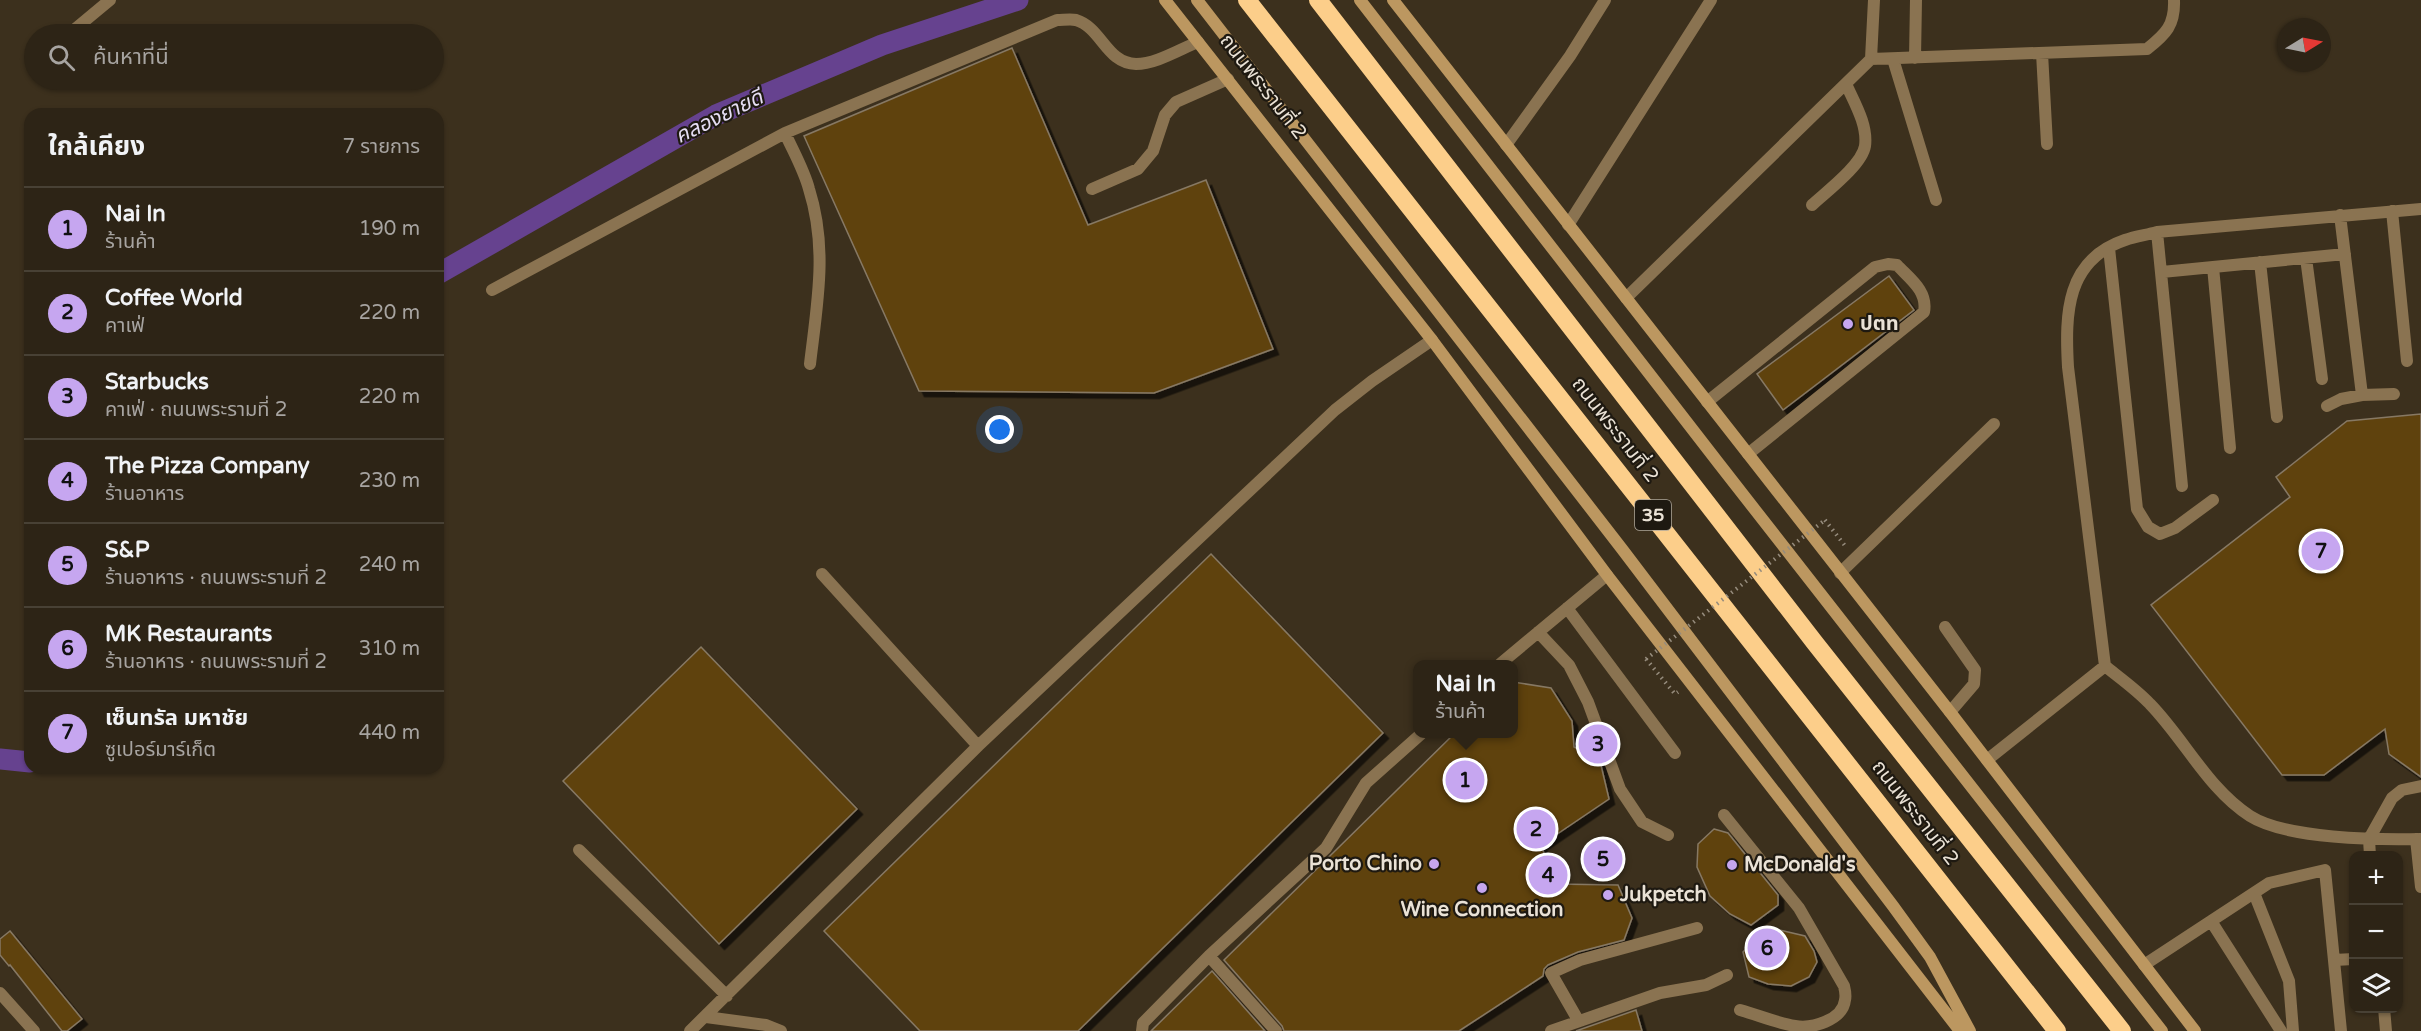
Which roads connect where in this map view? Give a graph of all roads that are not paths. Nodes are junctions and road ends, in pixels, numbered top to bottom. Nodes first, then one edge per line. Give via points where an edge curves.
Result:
1 (110, 0) edge
2 (1166, 0) edge
3 (1197, 0) edge
4 (1248, 0) edge
5 (1318, 0) edge
6 (1360, 0) edge
7 (1393, 0) edge
8 (1605, 0) edge
9 (1711, 0) edge
10 (1874, 0) edge
11 (1916, 0) edge
12 (2174, 0) edge
13 (81, 24) edge
14 (1198, 42) junction
15 (2042, 52) junction
16 (1893, 58) junction
17 (1915, 58) junction
18 (1871, 59) junction
19 (1228, 79) junction
20 (1846, 84) junction
21 (785, 133) junction
22 (2047, 144) dead end
23 (1506, 145) junction
24 (1092, 189) dead end
25 (1936, 200) dead end
26 (1812, 205) dead end
27 (2421, 209) edge
28 (2392, 211) junction
29 (2340, 215) junction
30 (1568, 225) junction
31 (2157, 232) junction
32 (2109, 248) junction
33 (2345, 254) junction
34 (2306, 258) junction
35 (2260, 262) junction
36 (2212, 267) junction
37 (2162, 272) junction
38 (492, 290) dead end
39 (1626, 298) junction
40 (1432, 340) junction
41 (2407, 362) dead end
42 (810, 364) dead end
43 (2322, 379) dead end
44 (2394, 394) dead end
45 (2362, 395) junction
46 (1707, 402) junction
47 (2327, 406) dead end
48 (2277, 417) dead end
49 (1994, 424) dead end
50 (2230, 448) dead end
51 (1748, 454) junction
52 (2182, 486) dead end
53 (2213, 500) dead end
54 (1840, 573) junction
55 (822, 574) dead end
56 (1607, 575) junction
57 (1567, 608) junction
58 (1945, 627) dead end
59 (1538, 632) junction
60 (1505, 660) edge
61 (2105, 666) junction
62 (1950, 712) junction
63 (1417, 738) edge
64 (978, 746) junction
65 (1675, 753) dead end
66 (1987, 760) junction
67 (2421, 786) edge
68 (1724, 815) dead end
69 (1668, 835) dead end
70 (2369, 838) junction
71 (2419, 839) edge
72 (579, 850) dead end
73 (2370, 851) edge
74 (2421, 887) edge
75 (2254, 893) junction
76 (2211, 921) junction
77 (1697, 928) dead end
78 (1209, 957) junction
79 (2349, 959) edge
80 (2334, 960) junction
81 (2144, 965) junction
82 (1727, 975) dead end
83 (0, 993) edge
84 (727, 996) junction
85 (1740, 1010) dead end
86 (2384, 1013) edge
87 (706, 1017) junction
88 (1578, 1020) junction
89 (34, 1031) edge
90 (690, 1031) edge
91 (781, 1031) edge
92 (1142, 1031) edge
93 (1276, 1031) edge
94 (1551, 1031) edge
95 (1960, 1031) edge
96 (1970, 1031) edge
97 (2057, 1031) edge
98 (2122, 1031) edge
99 (2162, 1031) edge
100 (2195, 1031) edge
101 (2281, 1031) edge
102 (2293, 1031) edge
103 (2341, 1031) edge
104 (2386, 1031) edge

1 - 13 street
2 - 14 main road, ถนนพระรามที่ 2
3 - 96 main road via 1622,549 1930,957
4 - 97 highway, ถนนพระรามที่ 2 / 35
5 - 98 highway, ถนนพระรามที่ 2 / 35 via 1815,643
6 - 99 main road
7 - 23 main road
8 - 23 street
9 - 30 street
10 - 18 street
11 - 17 street
12 - 15 street via 2166,34 2147,49
14 - 19 main road, ถนนพระรามที่ 2
14 - 21 street via 1136,64 1121,61 1089,27 1076,20 1057,20
15 - 17 street
15 - 22 street
16 - 17 street
16 - 18 street
16 - 25 street
18 - 20 street
19 - 24 street via 1176,102 1165,115 1153,151 1138,169
19 - 40 main road, ถนนพระรามที่ 2
20 - 26 street via 1862,121 1865,147 1854,166
20 - 39 street
21 - 38 street
21 - 42 street via 809,187 818,222 819,291
23 - 30 main road
27 - 28 street
28 - 29 street
28 - 41 street
29 - 31 street
29 - 33 street
30 - 39 main road
31 - 32 street
31 - 37 street
32 - 53 street via 2137,508 2148,527 2160,534 2175,528
32 - 61 street via 2085,265 2076,283 2066,326
33 - 34 street
33 - 45 street
34 - 35 street
34 - 43 street
35 - 36 street
35 - 48 street
36 - 37 street
36 - 50 street
37 - 52 street
39 - 46 main road
40 - 56 main road, ถนนพระรามที่ 2
40 - 64 street via 1335,410
44 - 45 street
45 - 47 street
46 - 51 main road
46 - 51 street via 1875,267 1897,265 1924,294 1924,312
49 - 54 street
51 - 54 main road
54 - 62 main road
55 - 64 street
56 - 57 street
56 - 95 main road, ถนนพระรามที่ 2
57 - 59 street
57 - 65 street
58 - 62 street via 1975,670 1974,684
59 - 60 street
59 - 69 street via 1569,665 1588,702 1620,789 1642,822
61 - 66 street
61 - 70 street via 2151,704 2226,798 2252,817 2278,829
62 - 66 main road
63 - 78 street via 1366,783 1326,848
64 - 84 street
66 - 81 main road
67 - 70 street via 2403,790 2392,798
68 - 85 street via 1798,909 1844,986 1843,1007 1836,1016 1817,1024 1797,1026
70 - 71 street
70 - 73 street
71 - 74 street
72 - 84 street
75 - 76 street
75 - 80 street via 2269,883 2325,870
75 - 102 street via 2289,981
76 - 81 street
76 - 101 street
77 - 88 street via 1580,960 1551,974
78 - 92 street via 1143,1023
78 - 93 street
79 - 80 street
80 - 103 street
81 - 100 main road
82 - 88 street via 1706,985 1660,993
83 - 89 street
84 - 87 street
86 - 104 street
87 - 90 street
87 - 91 street via 766,1025
88 - 94 street

